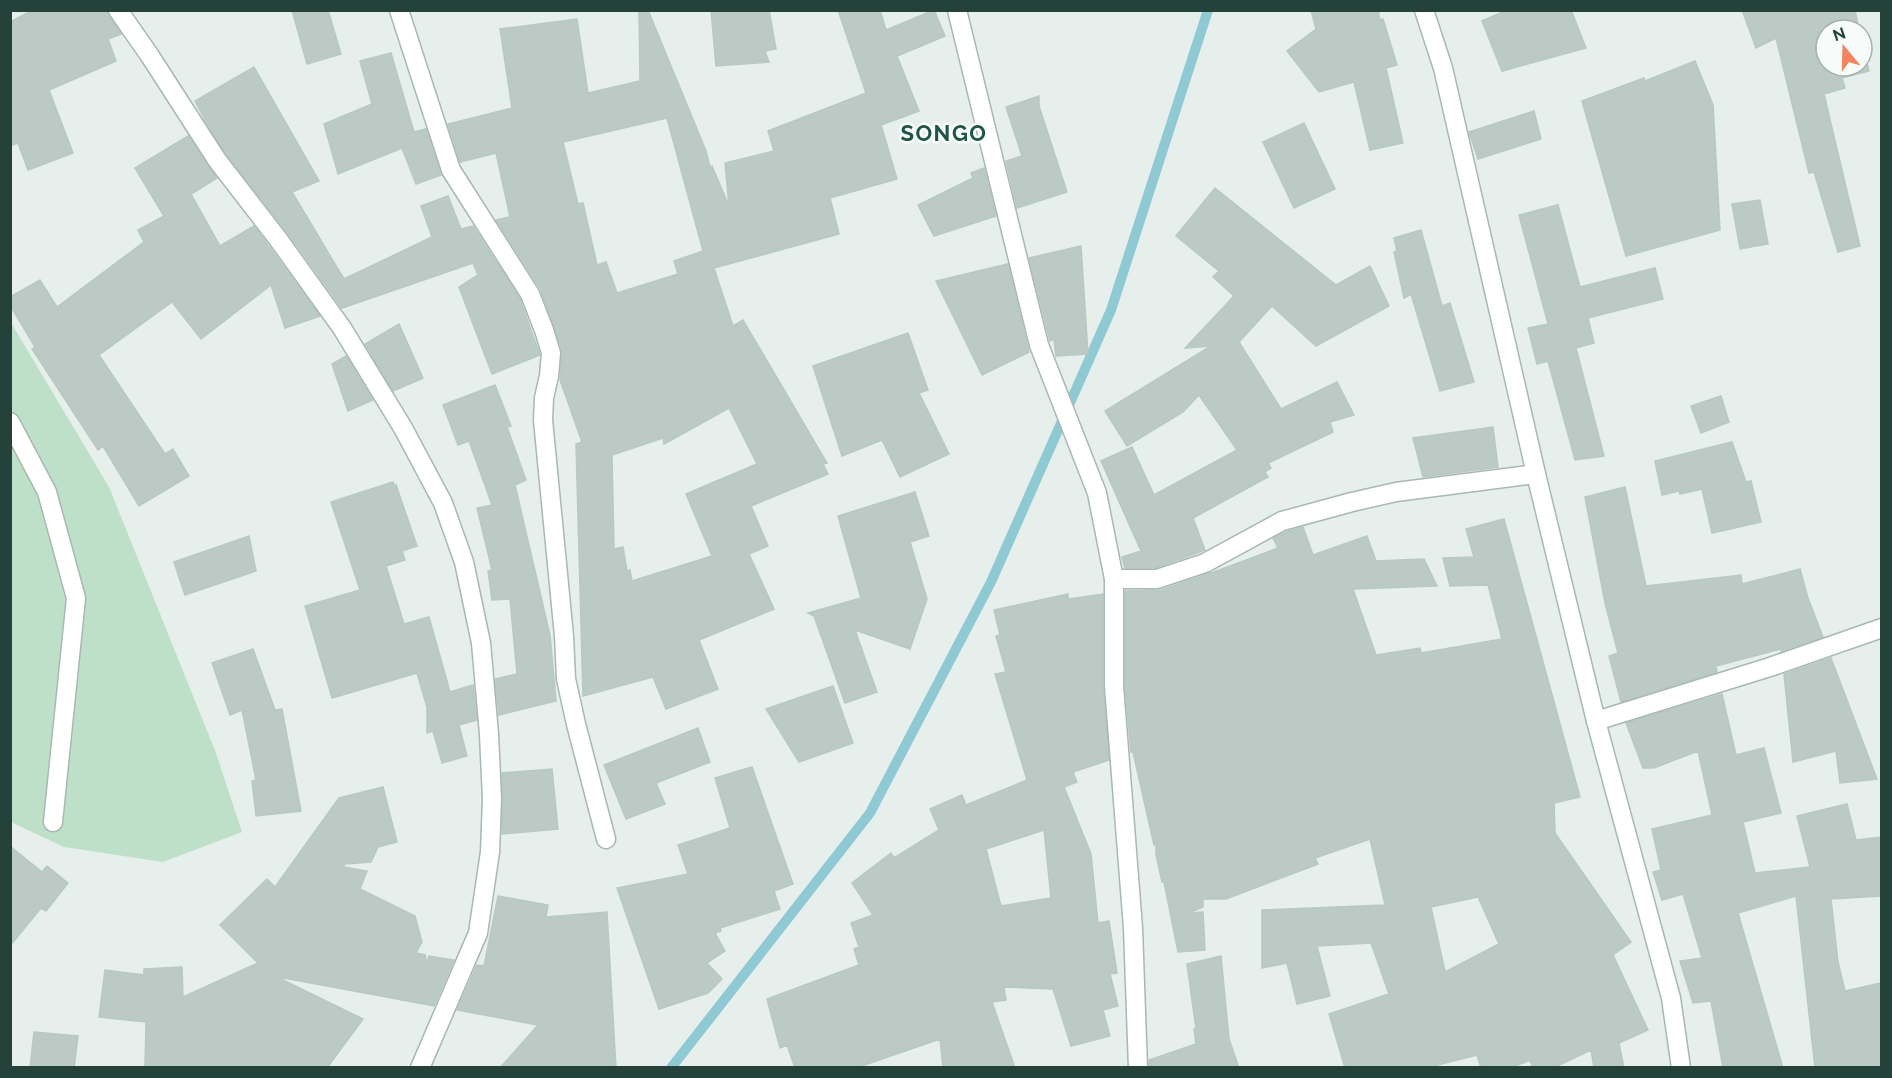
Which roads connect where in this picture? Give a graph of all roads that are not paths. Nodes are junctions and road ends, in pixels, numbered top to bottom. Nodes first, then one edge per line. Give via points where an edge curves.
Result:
1 (118, 10) edge
2 (399, 10) edge
3 (957, 10) edge
4 (1424, 10) edge
5 (10, 422) edge
6 (1536, 474) junction
7 (1114, 579) junction
8 (1881, 628) edge
9 (1596, 721) junction
10 (53, 822) dead end
11 (606, 839) dead end
12 (420, 1068) edge
13 (1138, 1068) edge
14 (1681, 1068) edge

1 - 12 street via 217,160 342,328 443,503 464,562 481,643 490,755 490,852 478,933
2 - 11 street via 451,170 530,294 551,353 543,420 566,679
3 - 7 street via 1033,321 1097,493
4 - 6 street via 1443,68
5 - 10 street via 47,492 76,598
6 - 7 street via 1396,492 1352,502 1282,521 1205,563 1157,579
6 - 9 street
7 - 13 street via 1114,686 1133,928
8 - 9 street
9 - 14 street via 1671,998

